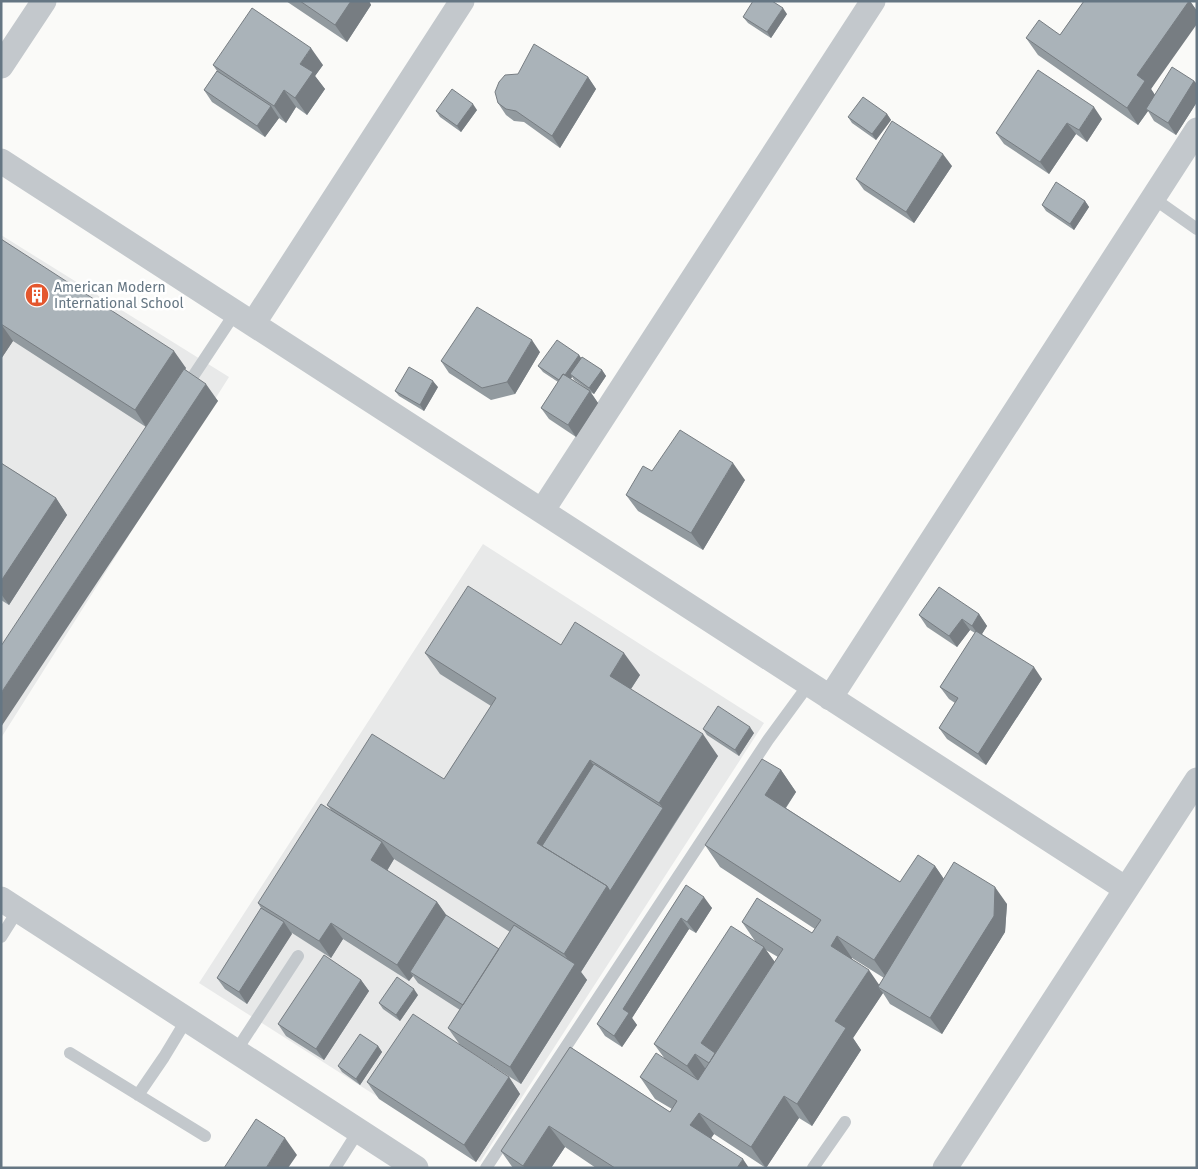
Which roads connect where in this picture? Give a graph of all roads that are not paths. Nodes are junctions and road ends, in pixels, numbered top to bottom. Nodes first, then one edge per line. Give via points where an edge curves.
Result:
1 (44, 1) edge
2 (462, 1) edge
3 (873, 1) edge
4 (1, 66) edge
5 (1197, 130) edge
6 (1, 161) edge
7 (1152, 198) junction
8 (1197, 229) edge
9 (244, 318) junction
10 (176, 402) edge
11 (542, 511) junction
12 (809, 684) junction
13 (830, 698) junction
14 (1197, 780) edge
15 (1126, 889) junction
16 (10, 905) edge
17 (1, 937) edge
18 (298, 956) dead end
19 (187, 1019) junction
20 (236, 1051) junction
21 (70, 1053) dead end
22 (138, 1095) junction
23 (845, 1122) dead end
24 (359, 1130) junction
25 (205, 1136) dead end
26 (335, 1168) edge
27 (416, 1168) edge
28 (486, 1168) edge
29 (813, 1168) edge
30 (945, 1168) edge

1 - 4 street
2 - 9 street
3 - 11 street
5 - 7 street
6 - 9 street
7 - 8 lane
7 - 13 street
9 - 10 lane
9 - 11 street
11 - 12 street
12 - 13 street
12 - 28 lane via 768,740
13 - 15 street
14 - 15 street
15 - 30 street
16 - 17 lane
16 - 19 street
18 - 20 lane
19 - 20 street
19 - 22 lane
20 - 24 street
21 - 22 lane
22 - 25 lane
23 - 29 lane
24 - 26 lane
24 - 27 street

